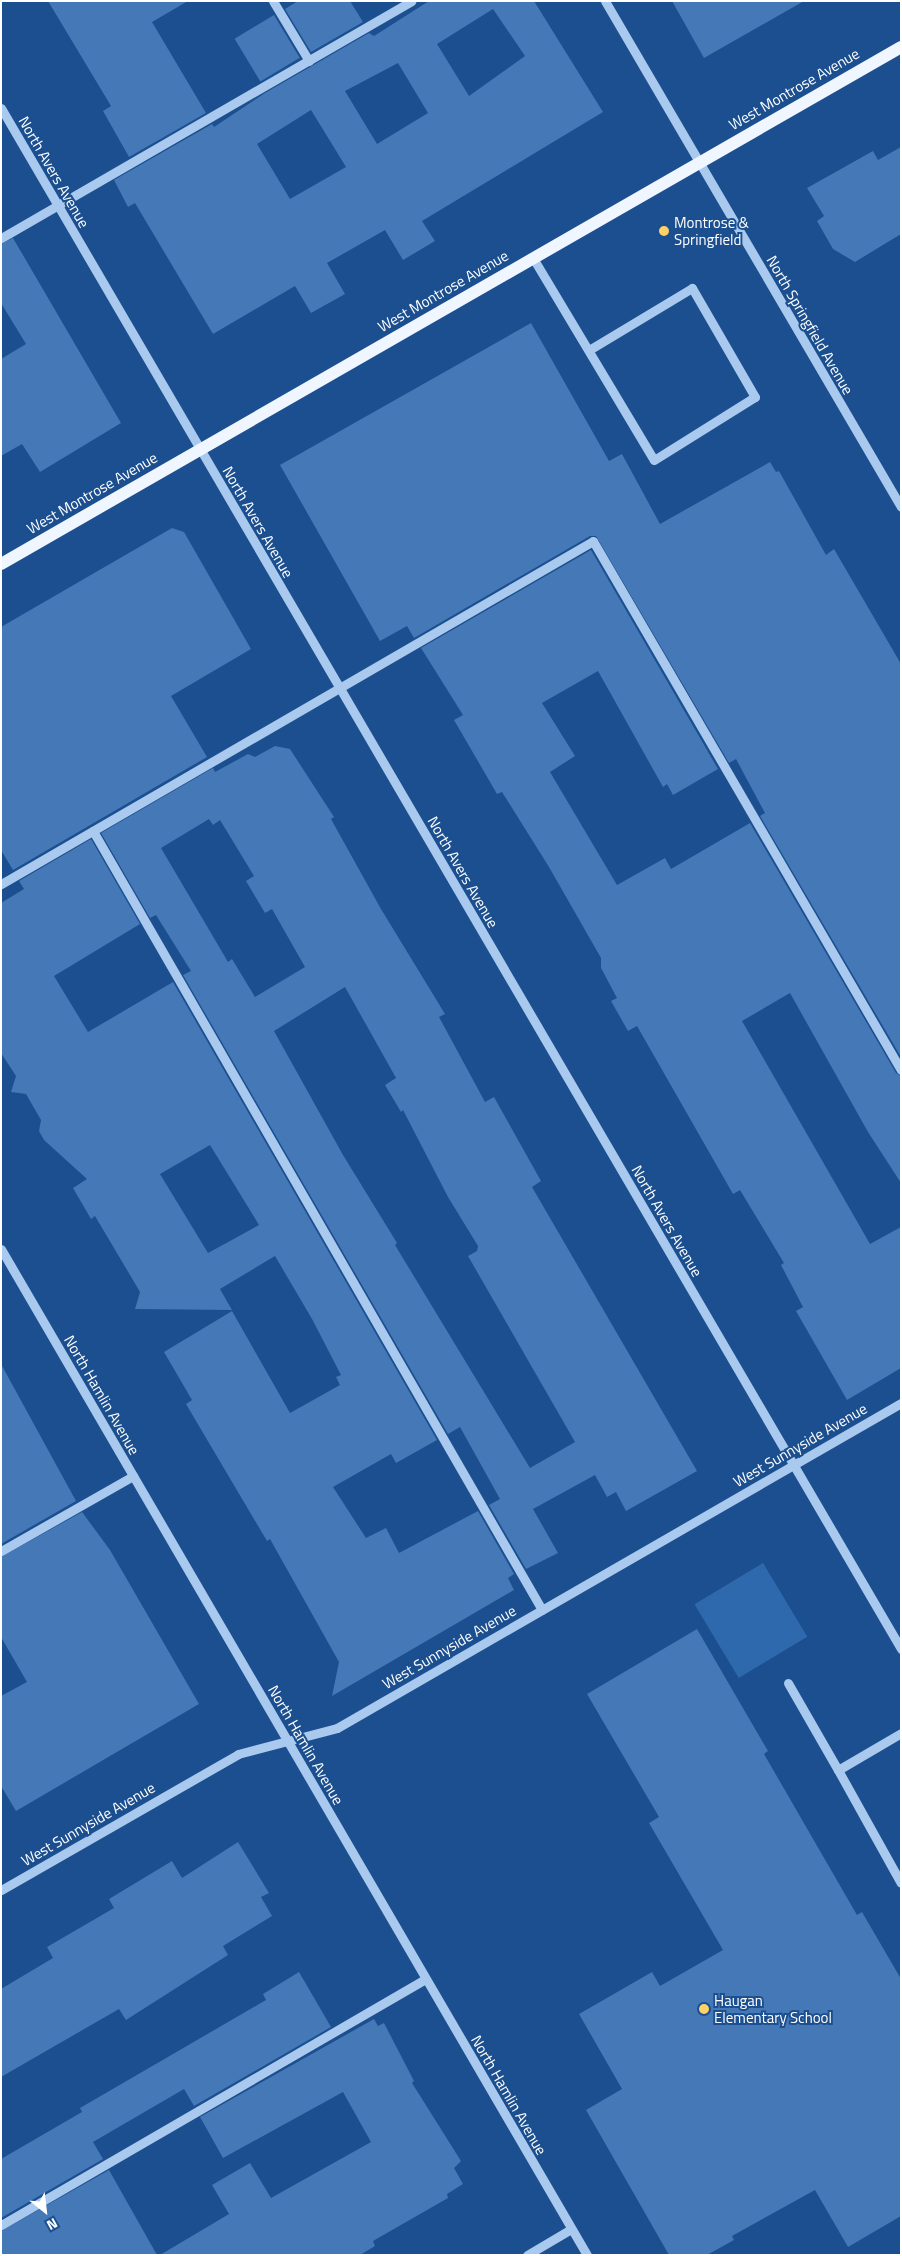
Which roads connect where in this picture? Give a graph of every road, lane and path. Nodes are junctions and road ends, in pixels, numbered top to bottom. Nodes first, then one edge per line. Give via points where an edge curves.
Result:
1 (273, 1) edge
2 (412, 1) edge
3 (605, 1) edge
4 (901, 46) edge
5 (308, 61) junction
6 (1, 108) edge
7 (699, 162) junction
8 (58, 206) junction
9 (1, 238) edge
10 (533, 258) junction
11 (589, 350) junction
12 (200, 450) junction
13 (901, 507) edge
14 (1, 564) edge
15 (340, 688) junction
16 (93, 831) junction
17 (1, 884) edge
18 (901, 1070) edge
19 (1, 1249) edge
20 (901, 1403) edge
21 (793, 1465) junction
22 (133, 1476) junction
23 (1, 1551) edge
24 (542, 1610) junction
25 (901, 1648) edge
26 (788, 1683) dead end
27 (901, 1733) edge
28 (287, 1741) junction
29 (838, 1770) junction
30 (901, 1883) edge
31 (1, 1890) edge
32 (426, 1978) junction
33 (1, 2225) edge
34 (571, 2229) junction
35 (526, 2255) edge
36 (587, 2255) edge

1 - 5 street
2 - 5 street
3 - 7 street, North Springfield Avenue
4 - 7 main road, West Montrose Avenue
5 - 8 street
6 - 8 street, North Avers Avenue
7 - 10 main road, West Montrose Avenue
7 - 13 street, North Springfield Avenue
8 - 9 street
8 - 12 street, North Avers Avenue
10 - 11 street
10 - 12 main road, West Montrose Avenue
11 - 11 street via 654,460 755,397 692,288
12 - 14 main road, West Montrose Avenue
12 - 15 street, North Avers Avenue
15 - 16 street
15 - 18 street via 593,541
15 - 21 street, North Avers Avenue
16 - 17 street
16 - 24 street
19 - 22 street, North Hamlin Avenue
20 - 21 street, West Sunnyside Avenue
21 - 24 street, West Sunnyside Avenue
21 - 25 street, North Avers Avenue
22 - 23 street
22 - 28 street, North Hamlin Avenue
24 - 28 street, West Sunnyside Avenue via 337,1728
26 - 29 street
27 - 29 street
28 - 31 street, West Sunnyside Avenue via 238,1754
28 - 32 street, North Hamlin Avenue
29 - 30 street
32 - 33 street
32 - 34 street, North Hamlin Avenue
34 - 35 street
34 - 36 street, North Hamlin Avenue

